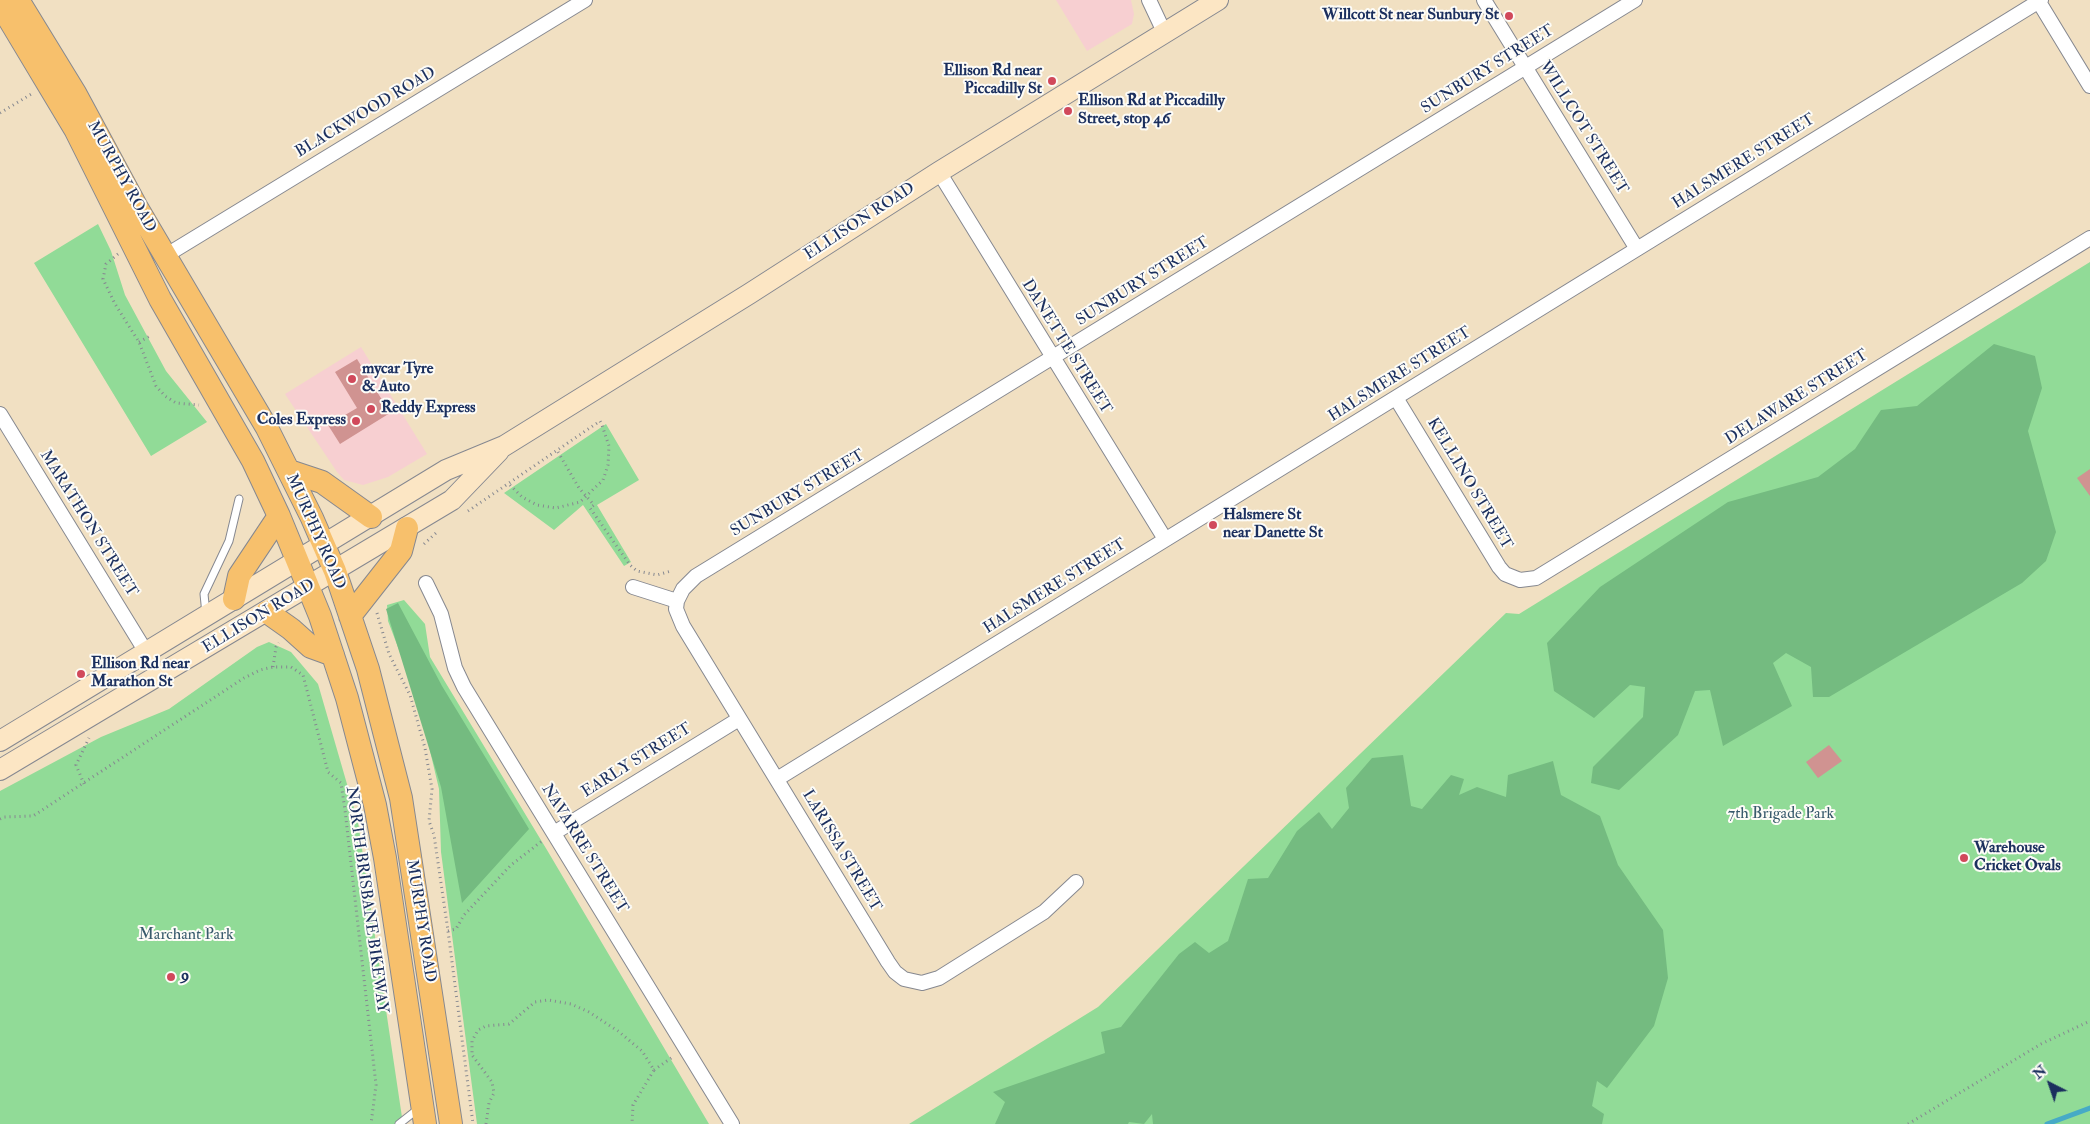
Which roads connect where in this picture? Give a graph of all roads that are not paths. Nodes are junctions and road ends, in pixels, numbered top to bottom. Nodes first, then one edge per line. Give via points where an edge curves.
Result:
1 (18, 0) edge
2 (585, 0) edge
3 (1149, 0) edge
4 (1218, 0) edge
5 (1484, 0) edge
6 (1635, 0) edge
7 (2040, 1) edge
8 (0, 4) edge
9 (1165, 34) junction
10 (1526, 68) junction
11 (2090, 86) edge
12 (939, 172) junction
13 (2090, 238) edge
14 (1637, 249) junction
15 (165, 256) junction
16 (1052, 358) junction
17 (1396, 398) junction
18 (0, 414) edge
19 (504, 446) junction
20 (289, 471) junction
21 (239, 499) dead end
22 (279, 516) junction
23 (371, 517) junction
24 (407, 528) junction
25 (1165, 540) junction
26 (324, 544) junction
27 (298, 560) junction
28 (335, 572) junction
29 (1520, 580) joint
30 (426, 583) dead end
31 (309, 587) junction
32 (633, 587) dead end
33 (234, 599) junction
34 (677, 601) junction
35 (267, 612) junction
36 (206, 615) junction
37 (350, 616) junction
38 (146, 652) junction
39 (333, 655) junction
40 (739, 719) junction
41 (0, 742) edge
42 (0, 770) edge
43 (777, 779) junction
44 (554, 833) junction
45 (1076, 882) dead end
46 (424, 1115) edge
47 (399, 1124) edge
48 (451, 1124) edge
49 (732, 1124) edge

1 - 15 main road, MURPHY ROAD via 76,93
2 - 15 street, BLACKWOOD ROAD
3 - 9 street
4 - 9 street, ELLISON ROAD
5 - 10 street, WILLCOT STREET
6 - 10 street, SUNBURY STREET
7 - 11 street
7 - 14 street, HALSMERE STREET
8 - 22 main road, MURPHY ROAD via 75,129 160,298 234,427
9 - 12 street, ELLISON ROAD
10 - 14 street, WILLCOT STREET
10 - 16 street, SUNBURY STREET
12 - 16 street, DANETTE STREET
12 - 19 street, ELLISON ROAD
13 - 29 street, DELAWARE STREET via 1543,574
14 - 17 street, HALSMERE STREET
15 - 20 main road, MURPHY ROAD via 239,379
16 - 25 street, DANETTE STREET
16 - 34 street, SUNBURY STREET via 696,576 683,588
17 - 25 street, HALSMERE STREET
17 - 29 street, KELLINO STREET via 1499,566 1505,574
18 - 38 street, MARATHON STREET
19 - 23 street, ELLISON ROAD via 446,470
19 - 24 street, ELLISON ROAD via 452,500
20 - 23 main road via 322,482
20 - 26 main road, MURPHY ROAD
21 - 36 lane, ELLISON ROAD via 229,541 204,594
22 - 27 main road, MURPHY ROAD
22 - 33 main road via 239,576
23 - 26 street, ELLISON ROAD
24 - 28 street, ELLISON ROAD
24 - 37 main road via 401,551
25 - 43 street, HALSMERE STREET
26 - 27 street, ELLISON ROAD
26 - 28 main road, MURPHY ROAD
27 - 31 main road, MURPHY ROAD
27 - 33 street, ELLISON ROAD
28 - 31 street, ELLISON ROAD
28 - 37 main road, MURPHY ROAD
30 - 44 street, NAVARRE STREET via 441,614 455,668 464,688
31 - 35 street, ELLISON ROAD
31 - 39 main road, MURPHY ROAD
32 - 34 street
33 - 36 street, ELLISON ROAD
34 - 40 street, LARISSA STREET via 676,608 683,626
35 - 39 main road via 311,647
35 - 42 street, ELLISON ROAD
36 - 38 street, ELLISON ROAD
37 - 48 main road, MURPHY ROAD via 388,740 401,798
38 - 41 street, ELLISON ROAD
39 - 46 main road, MURPHY ROAD via 370,785 384,850
40 - 43 street, LARISSA STREET
40 - 44 street, EARLY STREET
43 - 45 street, LARISSA STREET via 892,967 912,982 939,978 1044,912
44 - 49 street, NAVARRE STREET
46 - 47 lane

